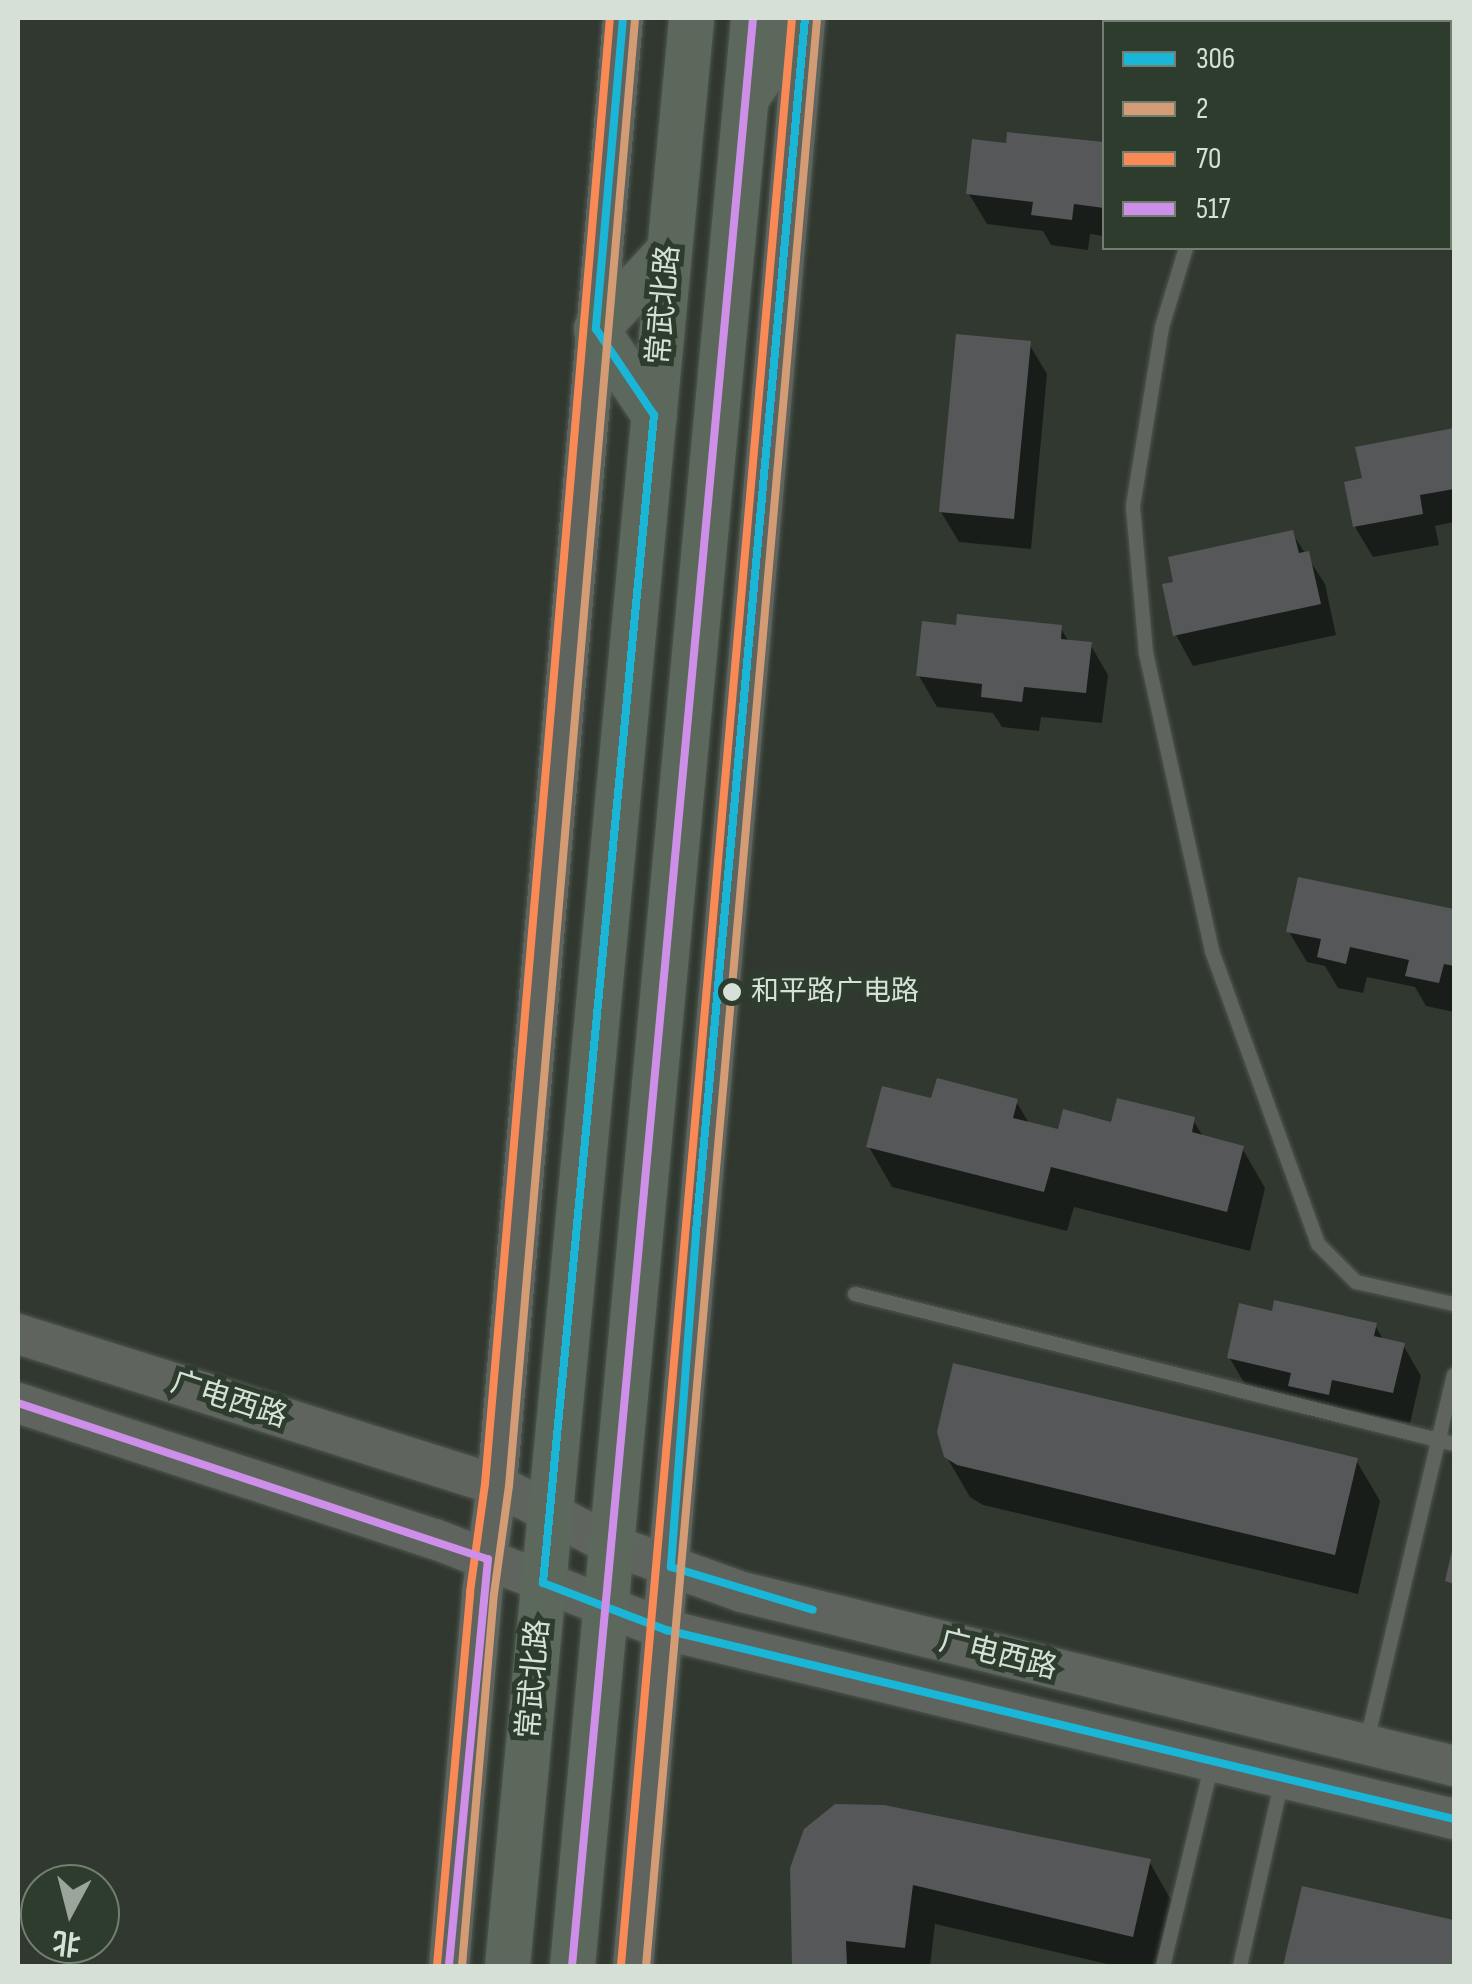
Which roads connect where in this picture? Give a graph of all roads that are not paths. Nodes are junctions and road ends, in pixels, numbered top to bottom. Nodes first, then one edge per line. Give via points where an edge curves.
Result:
1 (623, 18) edge
2 (690, 18) edge
3 (753, 18) edge
4 (802, 18) edge
5 (746, 98) junction
6 (669, 250) junction
7 (1185, 250) edge
8 (596, 329) junction
9 (654, 415) junction
10 (855, 1294) dead end
11 (1454, 1304) edge
12 (18, 1334) edge
13 (1454, 1375) edge
14 (18, 1403) edge
15 (1447, 1442) edge
16 (498, 1485) junction
17 (551, 1517) junction
18 (612, 1545) junction
19 (488, 1559) junction
20 (670, 1566) junction
21 (543, 1584) junction
22 (605, 1608) junction
23 (666, 1630) junction
24 (1366, 1746) junction
25 (1212, 1762) junction
26 (1454, 1766) edge
27 (1282, 1779) junction
28 (1454, 1819) edge
29 (449, 1966) edge
30 (507, 1966) edge
31 (572, 1966) edge
32 (633, 1966) edge
33 (1164, 1966) edge
34 (1240, 1966) edge

1 - 8 street
2 - 6 main road, 常武北路
3 - 5 main road, 常武北路
4 - 5 main road
4 - 20 street
5 - 18 main road, 常武北路
6 - 8 main road
6 - 9 main road, 常武北路
7 - 11 lane via 1162,327 1133,508 1146,654 1212,951 1318,1244 1356,1282
8 - 9 main road
8 - 16 street
9 - 17 main road, 常武北路
10 - 15 lane
12 - 16 street, 广电西路
13 - 15 lane
14 - 19 street, 广电西路
15 - 24 lane
16 - 17 street, 广电西路
16 - 19 street
17 - 18 street, 广电西路
17 - 21 main road, 常武北路
18 - 20 street, 广电西路
18 - 22 main road, 常武北路
19 - 21 street, 广电西路
19 - 29 street
20 - 23 street
20 - 24 street, 广电西路 via 742,1592
21 - 22 street, 广电西路
21 - 30 main road, 常武北路
22 - 23 street, 广电西路
22 - 31 main road, 常武北路
23 - 25 street, 广电西路
23 - 32 street
24 - 26 street, 广电西路
25 - 27 street, 广电西路
25 - 33 lane
27 - 28 street, 广电西路
27 - 34 lane

